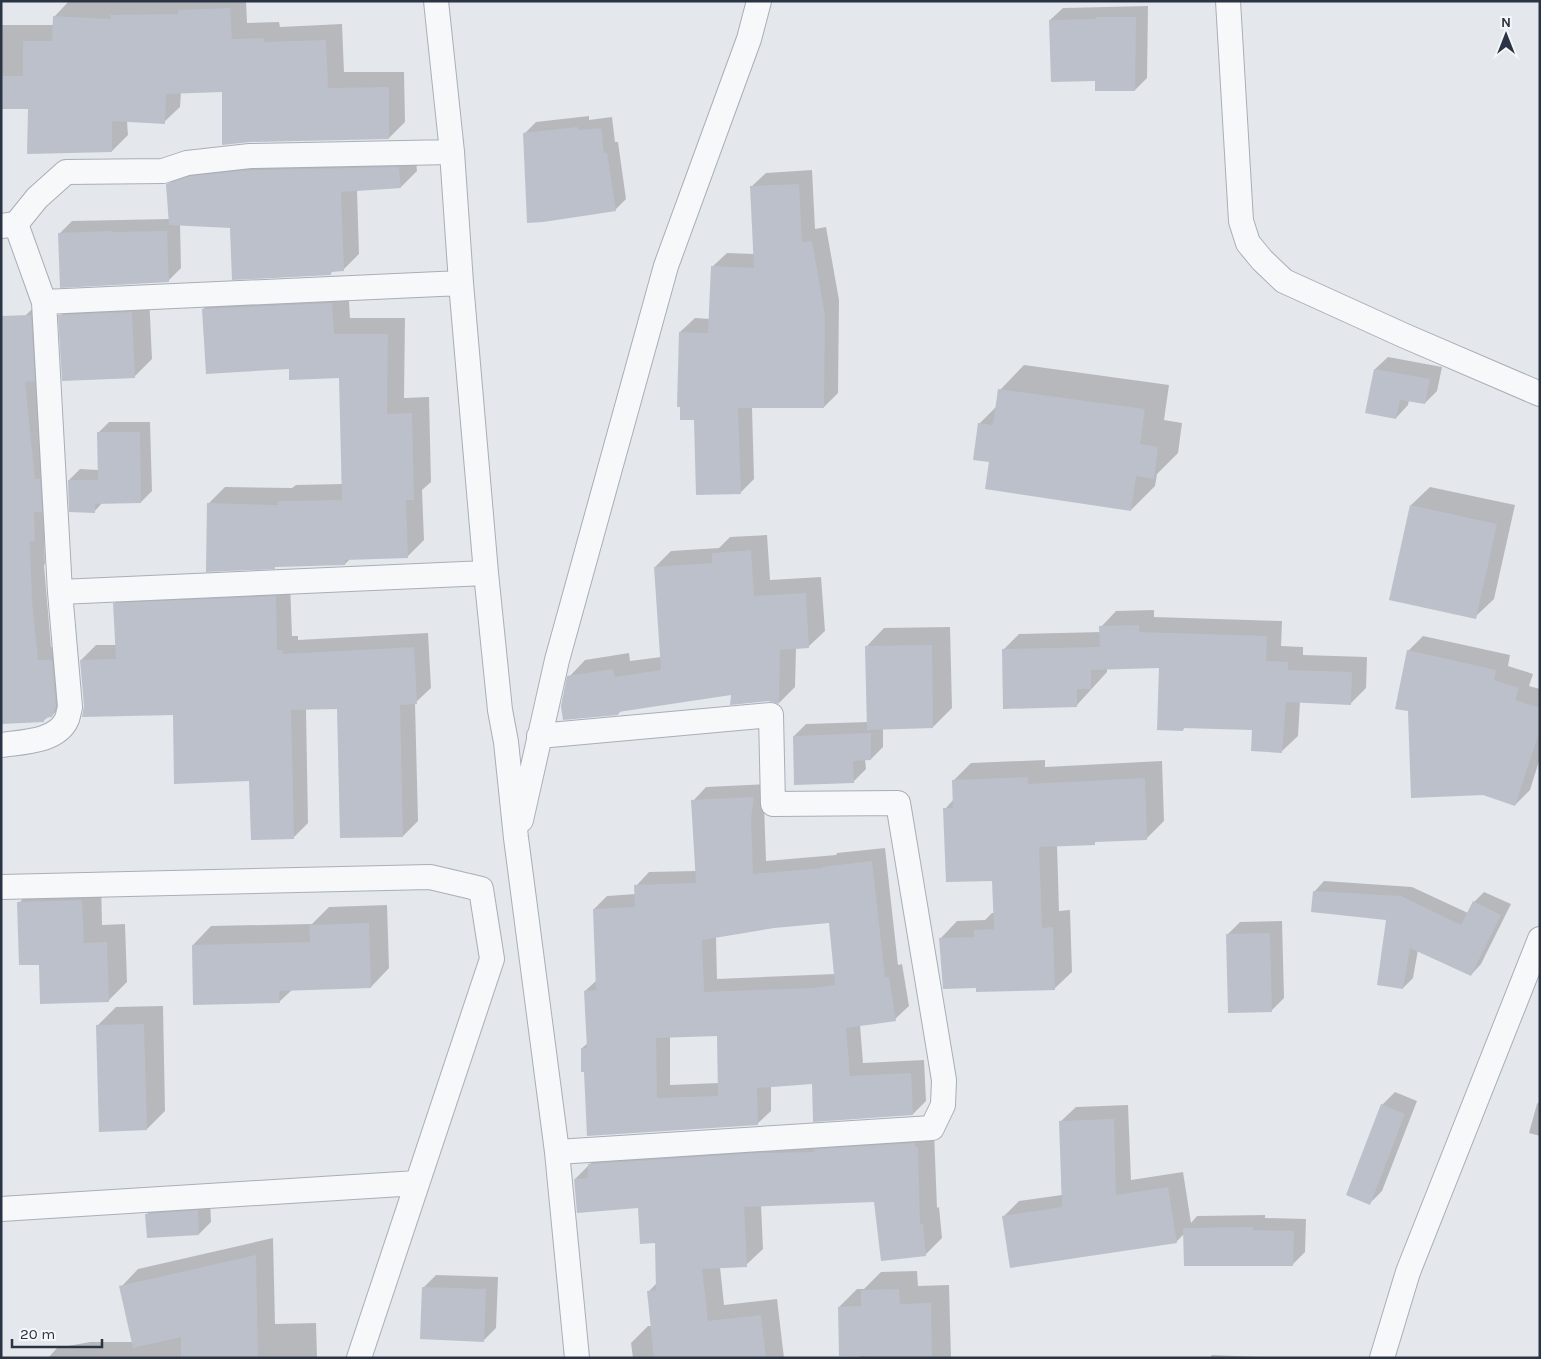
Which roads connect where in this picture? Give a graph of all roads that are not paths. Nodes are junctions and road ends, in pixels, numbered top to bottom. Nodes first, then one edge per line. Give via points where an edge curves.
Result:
1 (436, 1) edge
2 (759, 1) edge
3 (1228, 1) edge
4 (452, 152) junction
5 (9, 225) edge
6 (461, 283) junction
7 (44, 302) junction
8 (1540, 394) edge
9 (486, 573) junction
10 (60, 592) junction
11 (539, 736) junction
12 (1, 745) edge
13 (516, 838) junction
14 (1, 887) edge
15 (1540, 939) edge
16 (557, 1152) junction
17 (417, 1183) junction
18 (1, 1209) edge
19 (359, 1358) edge
20 (577, 1358) edge
21 (1382, 1358) edge

1 - 4 street
2 - 11 street via 666,266
3 - 8 street via 1241,221 1248,243 1284,281
4 - 5 street via 250,156 187,163 163,171 66,172
4 - 6 street
5 - 7 street
6 - 7 street
6 - 9 street
7 - 10 street
9 - 10 street
9 - 13 street
10 - 12 street via 70,707 67,720 58,730 42,739
11 - 13 street
11 - 16 street via 771,714 773,804 898,803 944,1080 943,1104 932,1128
13 - 16 street
14 - 17 street via 430,878 481,889 492,959
15 - 21 street via 1408,1272
16 - 20 street
17 - 18 street
17 - 19 street

